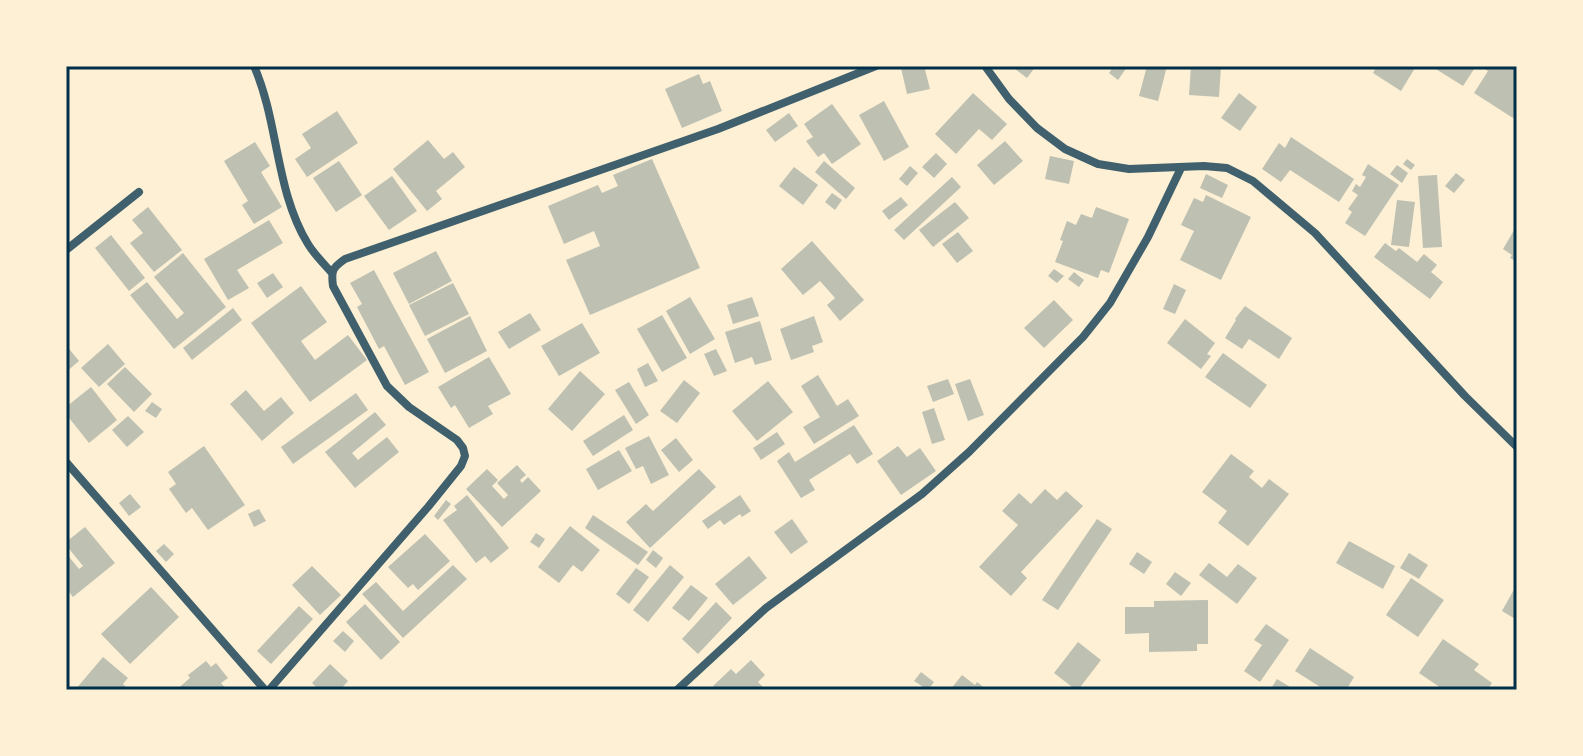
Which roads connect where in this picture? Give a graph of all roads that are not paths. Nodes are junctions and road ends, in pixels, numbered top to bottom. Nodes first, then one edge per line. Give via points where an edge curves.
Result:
1 (254, 66) edge
2 (876, 66) edge
3 (985, 66) edge
4 (1181, 168) junction
5 (139, 192) dead end
6 (66, 250) edge
7 (332, 273) junction
8 (1517, 447) edge
9 (66, 462) edge
10 (267, 690) edge
11 (677, 690) edge

1 - 7 street via 293,214 308,244
2 - 7 street via 718,129 345,259
3 - 4 street via 1009,99 1065,149 1098,164
4 - 8 street via 1227,168 1253,181 1315,233
4 - 11 street via 1110,303 1083,337 922,494 766,608
5 - 6 street
7 - 10 street via 333,286 387,386 457,440 465,456 428,507
9 - 10 street

